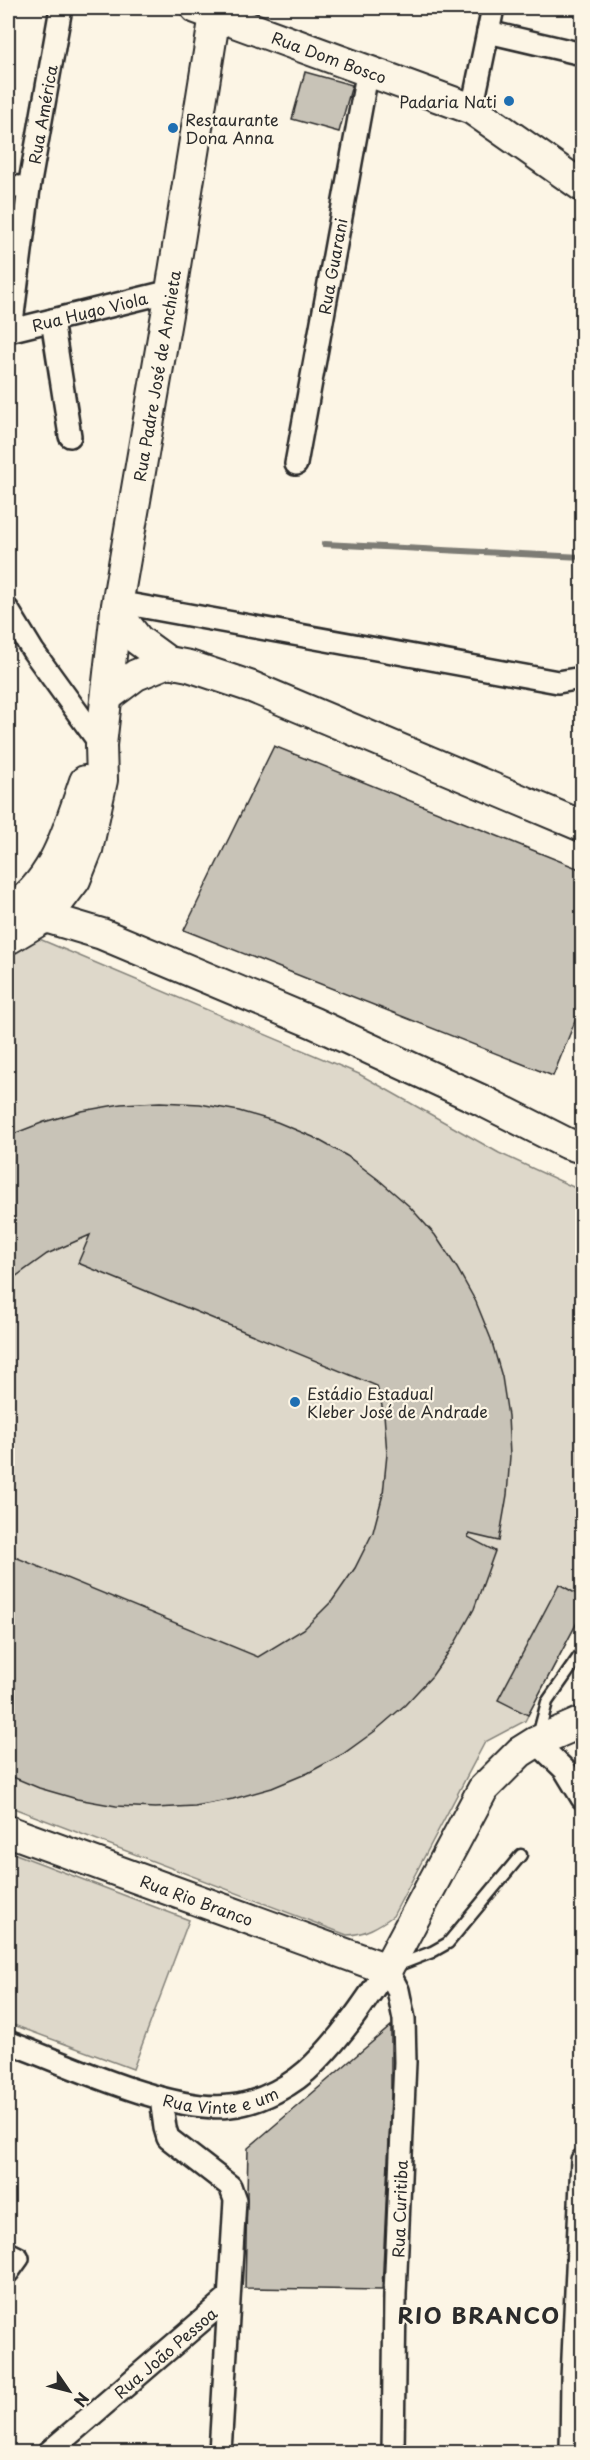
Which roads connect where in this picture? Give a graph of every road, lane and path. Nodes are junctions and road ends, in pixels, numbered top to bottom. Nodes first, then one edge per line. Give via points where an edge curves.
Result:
1 (61, 8) edge
2 (493, 8) edge
3 (209, 10) edge
4 (488, 32) junction
5 (582, 54) edge
6 (368, 69) junction
7 (472, 109) junction
8 (8, 186) edge
9 (582, 186) edge
10 (29, 188) junction
11 (171, 291) junction
12 (52, 320) junction
13 (9, 331) edge
14 (70, 436) dead end
15 (296, 464) dead end
16 (117, 606) junction
17 (8, 610) edge
18 (168, 662) junction
19 (582, 678) edge
20 (108, 696) junction
21 (101, 745) junction
22 (582, 826) edge
23 (8, 911) edge
24 (45, 917) junction
25 (8, 939) edge
26 (582, 1148) edge
27 (582, 1652) edge
28 (577, 1726) edge
29 (536, 1742) junction
30 (582, 1798) edge
31 (8, 1831) edge
32 (521, 1855) dead end
33 (387, 1969) junction
34 (8, 2042) edge
35 (161, 2098) junction
36 (582, 2160) edge
37 (227, 2299) junction
38 (577, 2380) edge
39 (49, 2452) edge
40 (220, 2452) edge
41 (393, 2452) edge
42 (571, 2452) edge

1 - 10 street, Rua América
2 - 4 street
3 - 6 street, Rua Dom Bosco
3 - 11 street, Rua Padre José de Anchieta
4 - 5 street
4 - 7 street
6 - 7 street, Rua Dom Bosco
6 - 15 street, Rua Guarani
7 - 9 street, Rua Dom Bosco
8 - 10 street
10 - 13 street, Rua América
11 - 12 street, Rua Hugo Viola
11 - 16 street, Rua Padre José de Anchieta
12 - 13 street, Rua Hugo Viola
12 - 14 street
16 - 18 street via 138,640
16 - 19 street via 558,682
16 - 20 street, Rua Padre José de Anchieta
17 - 21 street
18 - 20 street via 136,675
18 - 22 street via 252,687
20 - 21 street, Rua Padre José de Anchieta
21 - 23 street via 57,856 37,888
21 - 24 street via 102,780 87,850 75,880
24 - 25 street
24 - 26 street via 102,934 314,1023
27 - 29 lane via 547,1702
28 - 29 street
29 - 30 street via 565,1770
29 - 33 street via 513,1758 483,1789
31 - 33 street, Rua Rio Branco
32 - 33 lane via 448,1942
33 - 35 street, Rua Vinte e um via 313,2065 285,2085 262,2098 229,2107
33 - 41 street, Rua Curitiba via 398,1990 404,2019 405,2062
34 - 35 street, Rua Vinte e um
35 - 37 street via 168,2138 230,2186 235,2200
36 - 38 street
37 - 39 street, Rua João Pessoa
37 - 40 street
38 - 42 street

